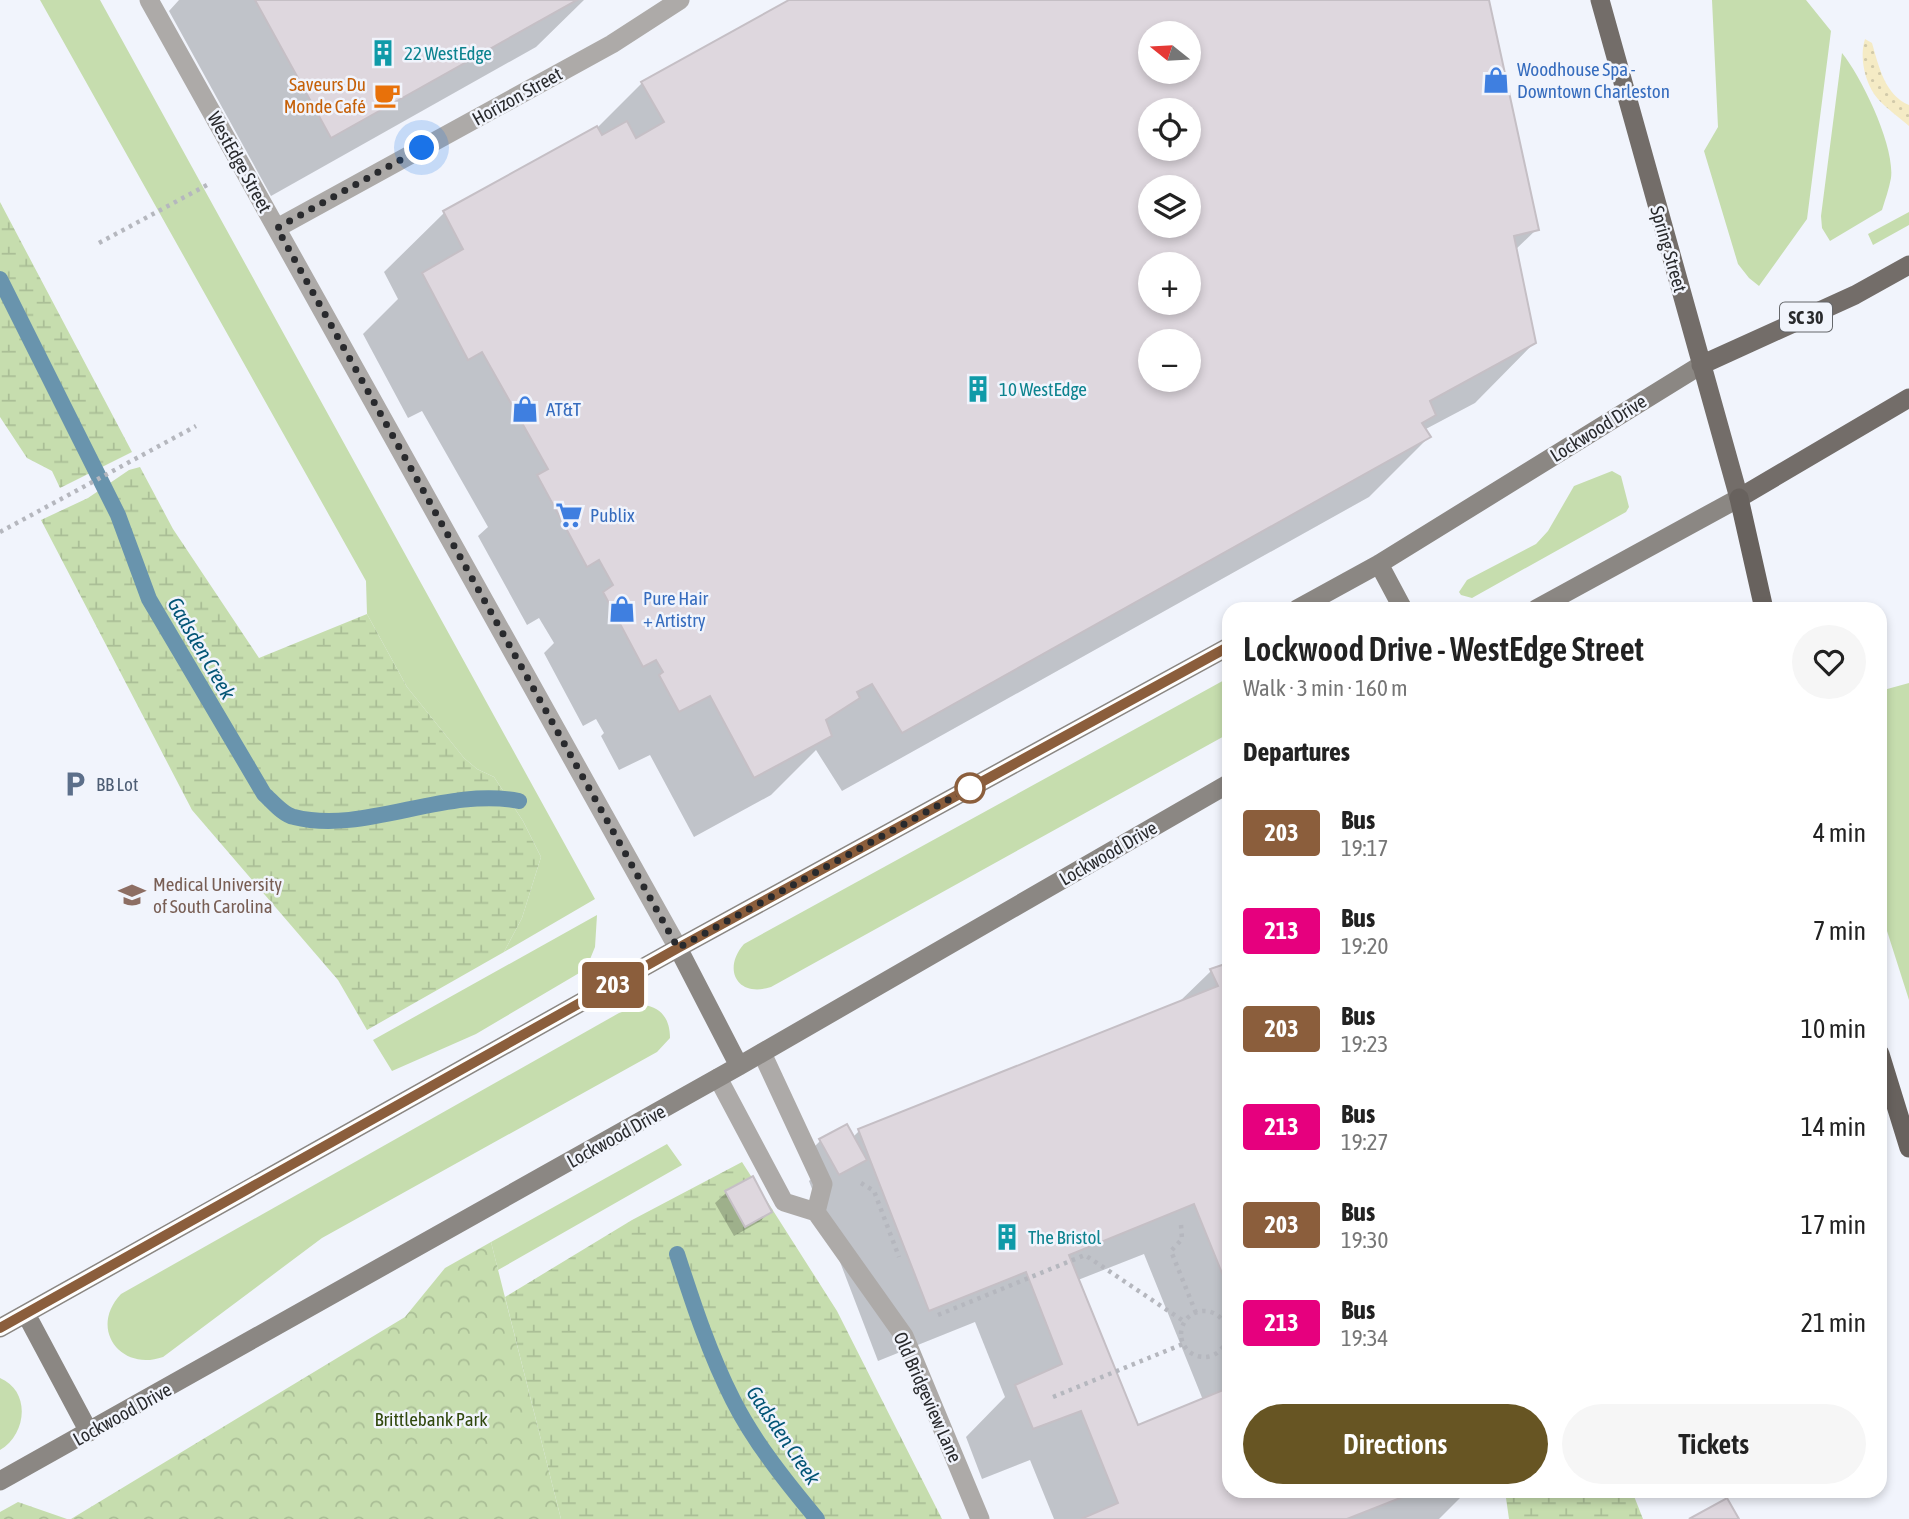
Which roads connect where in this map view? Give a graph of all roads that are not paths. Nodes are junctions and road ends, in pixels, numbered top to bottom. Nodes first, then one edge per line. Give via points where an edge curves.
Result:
1 (149, 0) edge
2 (1600, 0) edge
3 (669, 3) edge
4 (277, 228) junction
5 (1909, 265) edge
6 (1701, 365) junction
7 (1909, 398) edge
8 (1739, 498) junction
9 (1379, 564) junction
10 (1310, 602) edge
11 (1399, 602) edge
12 (1549, 602) edge
13 (1762, 602) edge
14 (1222, 650) edge
15 (1222, 787) edge
16 (678, 948) junction
17 (762, 1053) junction
18 (739, 1066) junction
19 (1887, 1077) edge
20 (718, 1078) junction
21 (1909, 1148) edge
22 (816, 1212) junction
23 (26, 1314) junction
24 (0, 1328) edge
25 (89, 1432) junction
26 (0, 1481) edge
27 (980, 1519) edge

1 - 4 street, WestEdge Street
2 - 6 main road, Spring Street
3 - 4 street, Horizon Street via 611,44
4 - 16 street, WestEdge Street
5 - 6 main road, Lockwood Drive / SC 30 via 1855,295
6 - 8 main road, Spring Street
6 - 9 main road, Lockwood Drive
7 - 8 main road
8 - 12 main road
8 - 13 highway
9 - 10 main road, Lockwood Drive
9 - 11 main road
14 - 16 main road
15 - 17 main road, Lockwood Drive
16 - 18 main road
16 - 23 main road
17 - 18 main road, Lockwood Drive
17 - 22 street via 823,1184
18 - 20 main road, Lockwood Drive
19 - 21 highway
20 - 22 street via 784,1202
20 - 25 main road, Lockwood Drive
22 - 27 street, Old Bridgeview Lane via 905,1336
23 - 24 main road
23 - 25 main road
25 - 26 main road, Lockwood Drive

